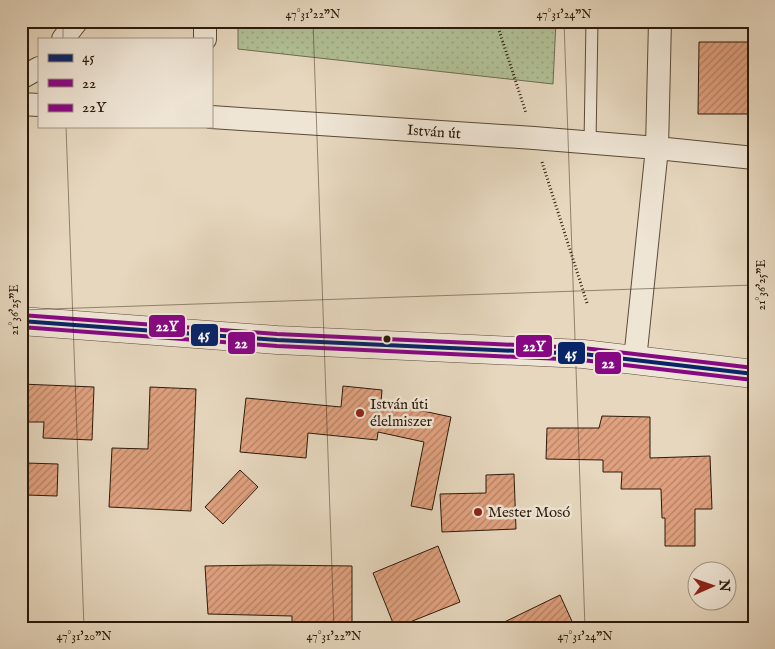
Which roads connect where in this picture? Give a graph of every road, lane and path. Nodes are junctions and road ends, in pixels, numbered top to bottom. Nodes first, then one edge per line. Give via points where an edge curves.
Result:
1 (77, 21) edge
2 (204, 21) edge
3 (592, 21) edge
4 (660, 21) edge
5 (64, 38) edge
6 (205, 38) edge
7 (38, 69) edge
8 (21, 78) edge
9 (21, 104) edge
10 (38, 104) edge
11 (212, 117) edge
12 (590, 143) junction
13 (657, 148) junction
14 (754, 158) edge
15 (21, 321) edge
16 (635, 360) junction
17 (754, 374) edge

1 - 5 street
2 - 6 street
3 - 12 lane
4 - 13 street
7 - 8 street
9 - 10 street
11 - 12 street, István út
12 - 13 street, István út
13 - 14 street, István út
13 - 16 street
15 - 16 street via 277,340 583,354
16 - 17 street

